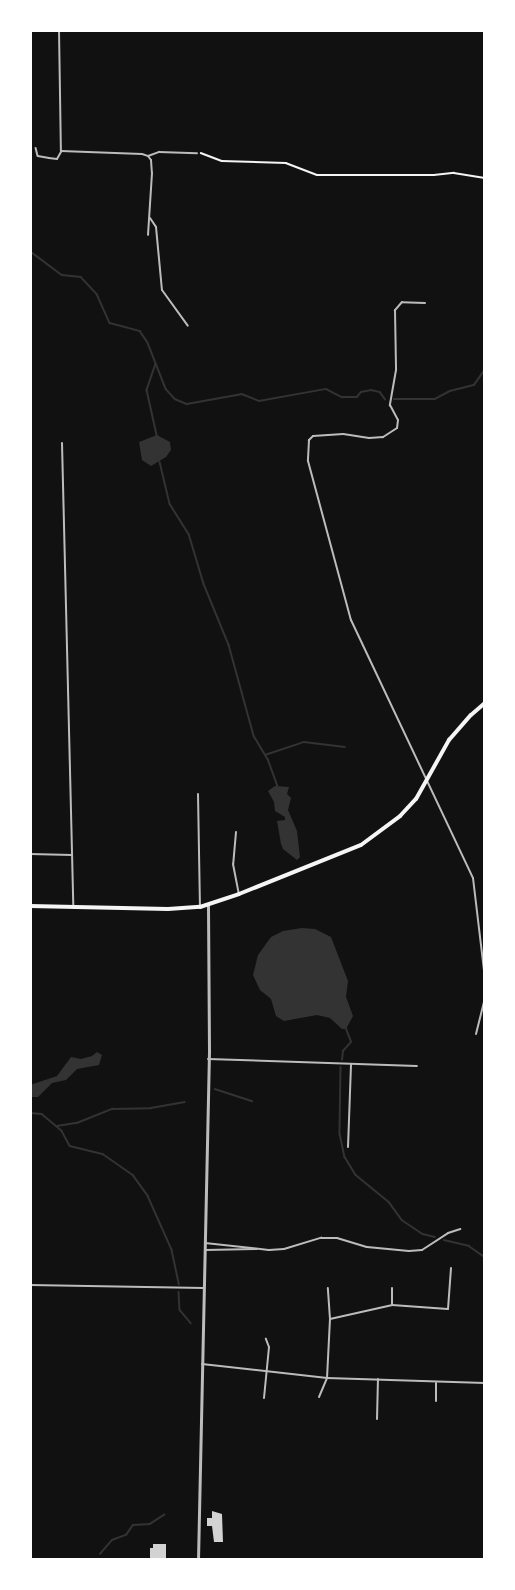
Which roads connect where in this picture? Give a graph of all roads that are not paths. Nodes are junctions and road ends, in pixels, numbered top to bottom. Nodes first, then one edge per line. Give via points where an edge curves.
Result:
1 (59, 30) edge
2 (36, 148) dead end
3 (61, 151) junction
4 (198, 153) road end
5 (148, 156) junction
6 (150, 218) junction
7 (148, 235) dead end
8 (425, 303) dead end
9 (188, 326) dead end
10 (62, 443) dead end
11 (485, 703) edge
12 (428, 779) junction
13 (198, 794) dead end
14 (236, 832) dead end
15 (30, 854) edge
16 (72, 855) junction
17 (239, 894) junction
18 (208, 904) junction
19 (30, 906) edge
20 (200, 907) junction
21 (73, 908) junction
22 (485, 979) edge
23 (485, 998) edge
24 (476, 1034) dead end
25 (208, 1059) junction
26 (351, 1064) junction
27 (417, 1066) dead end
28 (348, 1147) dead end
29 (460, 1229) dead end
30 (206, 1243) junction
31 (257, 1249) junction
32 (205, 1250) junction
33 (450, 1268) dead end
34 (30, 1285) edge
35 (205, 1288) junction
36 (328, 1288) dead end
37 (392, 1288) dead end
38 (392, 1305) junction
39 (330, 1319) junction
40 (266, 1339) dead end
41 (202, 1364) junction
42 (266, 1373) junction
43 (327, 1378) junction
44 (378, 1379) junction
45 (436, 1382) junction
46 (485, 1383) edge
47 (319, 1397) dead end
48 (264, 1398) dead end
49 (436, 1401) dead end
50 (377, 1419) dead end
51 (198, 1560) edge

1 - 3 street
2 - 3 lane via 36,154 57,159
3 - 5 street
4 - 5 street via 159,152
5 - 6 street via 152,164
6 - 7 street
6 - 9 street via 156,226 162,290
8 - 12 street via 402,302 395,310 396,370 390,405 398,420 397,428 382,437 313,436 309,440 309,464 351,620
10 - 16 street
11 - 12 main road via 449,740
12 - 17 main road via 400,816 375,837
12 - 22 street via 473,878
13 - 20 street
14 - 17 street via 233,864
15 - 16 street
16 - 21 street
17 - 18 main road
18 - 20 main road
18 - 25 street
19 - 21 main road
20 - 21 main road
23 - 24 street
25 - 26 street
25 - 30 street
26 - 27 street
26 - 28 street
29 - 31 street via 415,1251 336,1238 321,1238 284,1249
30 - 31 street
30 - 32 street
31 - 32 street
32 - 35 street
33 - 38 street via 448,1309
34 - 35 street
35 - 41 street
36 - 39 street
37 - 38 street
38 - 39 street
39 - 43 street
40 - 42 street
41 - 42 street
41 - 51 street
42 - 43 street
42 - 48 street
43 - 44 street
43 - 47 street
44 - 45 street
44 - 50 street
45 - 46 street
45 - 49 street

